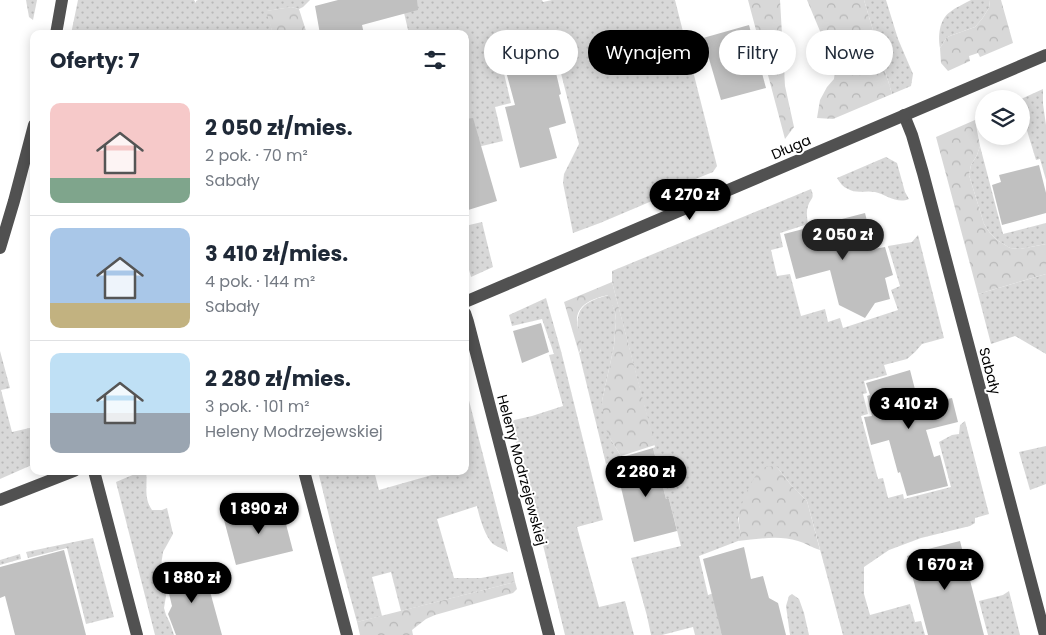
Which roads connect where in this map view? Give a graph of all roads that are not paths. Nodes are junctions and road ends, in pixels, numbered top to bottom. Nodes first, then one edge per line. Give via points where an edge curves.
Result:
1 (62, 0) edge
2 (57, 30) edge
3 (1046, 54) edge
4 (904, 115) junction
5 (30, 140) edge
6 (0, 248) edge
7 (469, 300) edge
8 (469, 326) edge
9 (64, 475) edge
10 (95, 475) edge
11 (305, 475) edge
12 (0, 500) edge
13 (137, 635) edge
14 (347, 635) edge
15 (550, 635) edge
16 (1045, 635) edge

1 - 2 street
3 - 4 street, Długa
4 - 7 street, Długa
4 - 16 street, Sabały via 923,173
5 - 6 street
8 - 15 street, Heleny Modrzejewskiej
9 - 12 street
10 - 13 street
11 - 14 street

